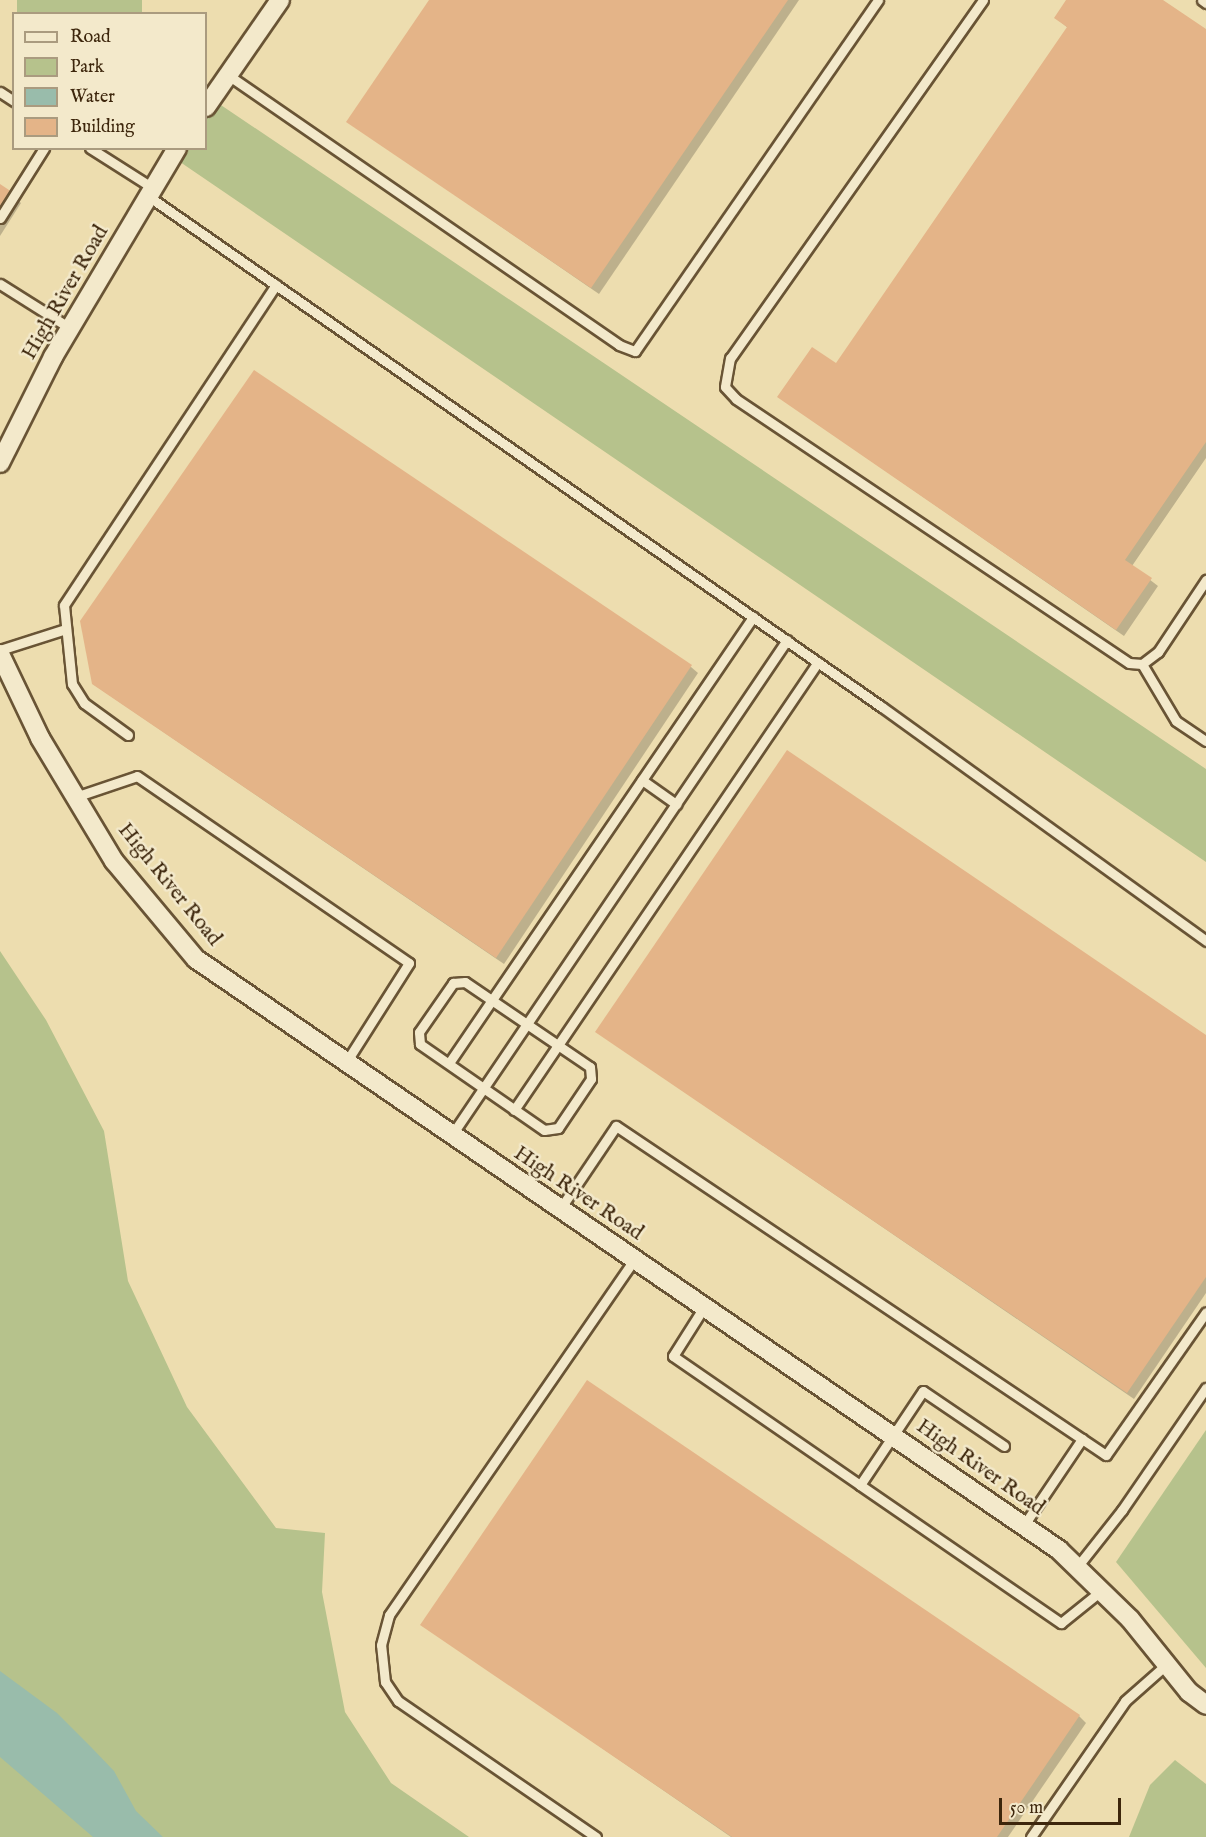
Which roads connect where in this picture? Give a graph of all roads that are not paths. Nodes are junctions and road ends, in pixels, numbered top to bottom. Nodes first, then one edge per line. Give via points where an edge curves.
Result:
1 (280, 0) edge
2 (878, 0) edge
3 (983, 0) edge
4 (1202, 0) edge
5 (1206, 3) edge
6 (228, 75) junction
7 (207, 106) edge
8 (43, 150) edge
9 (93, 150) edge
10 (176, 150) edge
11 (151, 192) junction
12 (0, 218) edge
13 (0, 284) edge
14 (276, 285) junction
15 (70, 327) junction
16 (0, 463) edge
17 (1206, 580) edge
18 (753, 617) junction
19 (66, 629) junction
20 (787, 640) junction
21 (0, 652) edge
22 (818, 662) junction
23 (1142, 664) junction
24 (128, 735) dead end
25 (1206, 741) edge
26 (642, 780) junction
27 (75, 796) junction
28 (676, 804) junction
29 (1206, 941) edge
30 (492, 1000) junction
31 (527, 1024) junction
32 (558, 1045) junction
33 (345, 1064) junction
34 (449, 1064) junction
35 (483, 1088) junction
36 (514, 1110) junction
37 (451, 1136) junction
38 (560, 1209) junction
39 (634, 1260) junction
40 (704, 1307) junction
41 (1206, 1312) edge
42 (1206, 1388) edge
43 (893, 1435) junction
44 (1082, 1439) junction
45 (1004, 1446) dead end
46 (860, 1485) junction
47 (1024, 1525) junction
48 (1077, 1567) junction
49 (1101, 1591) junction
50 (1167, 1664) junction
51 (1206, 1705) edge
52 (596, 1837) edge
53 (1031, 1837) edge

1 - 6 street
2 - 6 lane via 635,351 619,345
3 - 23 lane via 730,358 725,387 736,399 1104,648 1129,663
4 - 5 lane
6 - 7 street
8 - 12 lane
9 - 11 lane
10 - 11 street, High River Road
11 - 14 lane
11 - 15 street, High River Road
13 - 15 lane
14 - 18 lane
14 - 19 lane via 64,605
15 - 16 street, High River Road
17 - 23 lane via 1158,652
18 - 20 lane
18 - 26 lane
19 - 21 lane
19 - 24 lane via 72,684 84,704
20 - 22 lane
20 - 28 lane
21 - 27 street, High River Road via 40,738
22 - 29 lane
22 - 32 lane
23 - 25 lane via 1176,721
26 - 28 lane
26 - 30 lane
27 - 33 street, High River Road via 114,861 196,959
27 - 33 lane via 137,776 410,963
28 - 31 lane
30 - 31 lane
30 - 34 lane
30 - 34 lane via 465,981 453,983 419,1032 420,1044
31 - 32 lane
31 - 35 lane
32 - 36 lane
32 - 36 lane via 590,1067 591,1079 572,1108 558,1128 544,1130
33 - 37 street, High River Road
34 - 35 lane
35 - 36 lane
35 - 37 lane
37 - 38 street, High River Road
38 - 39 street, High River Road
38 - 44 lane via 616,1126
39 - 40 street, High River Road
39 - 52 lane via 389,1615 381,1645 384,1682 398,1701
40 - 43 street, High River Road
40 - 46 lane via 673,1356
41 - 44 lane via 1106,1455
42 - 48 lane via 1122,1510
43 - 45 lane via 923,1391
43 - 46 lane
43 - 47 street, High River Road
44 - 47 lane
46 - 49 lane via 1061,1623
47 - 48 street, High River Road
48 - 49 street, High River Road
49 - 50 street, High River Road
50 - 51 street, High River Road
50 - 53 lane via 1125,1701

